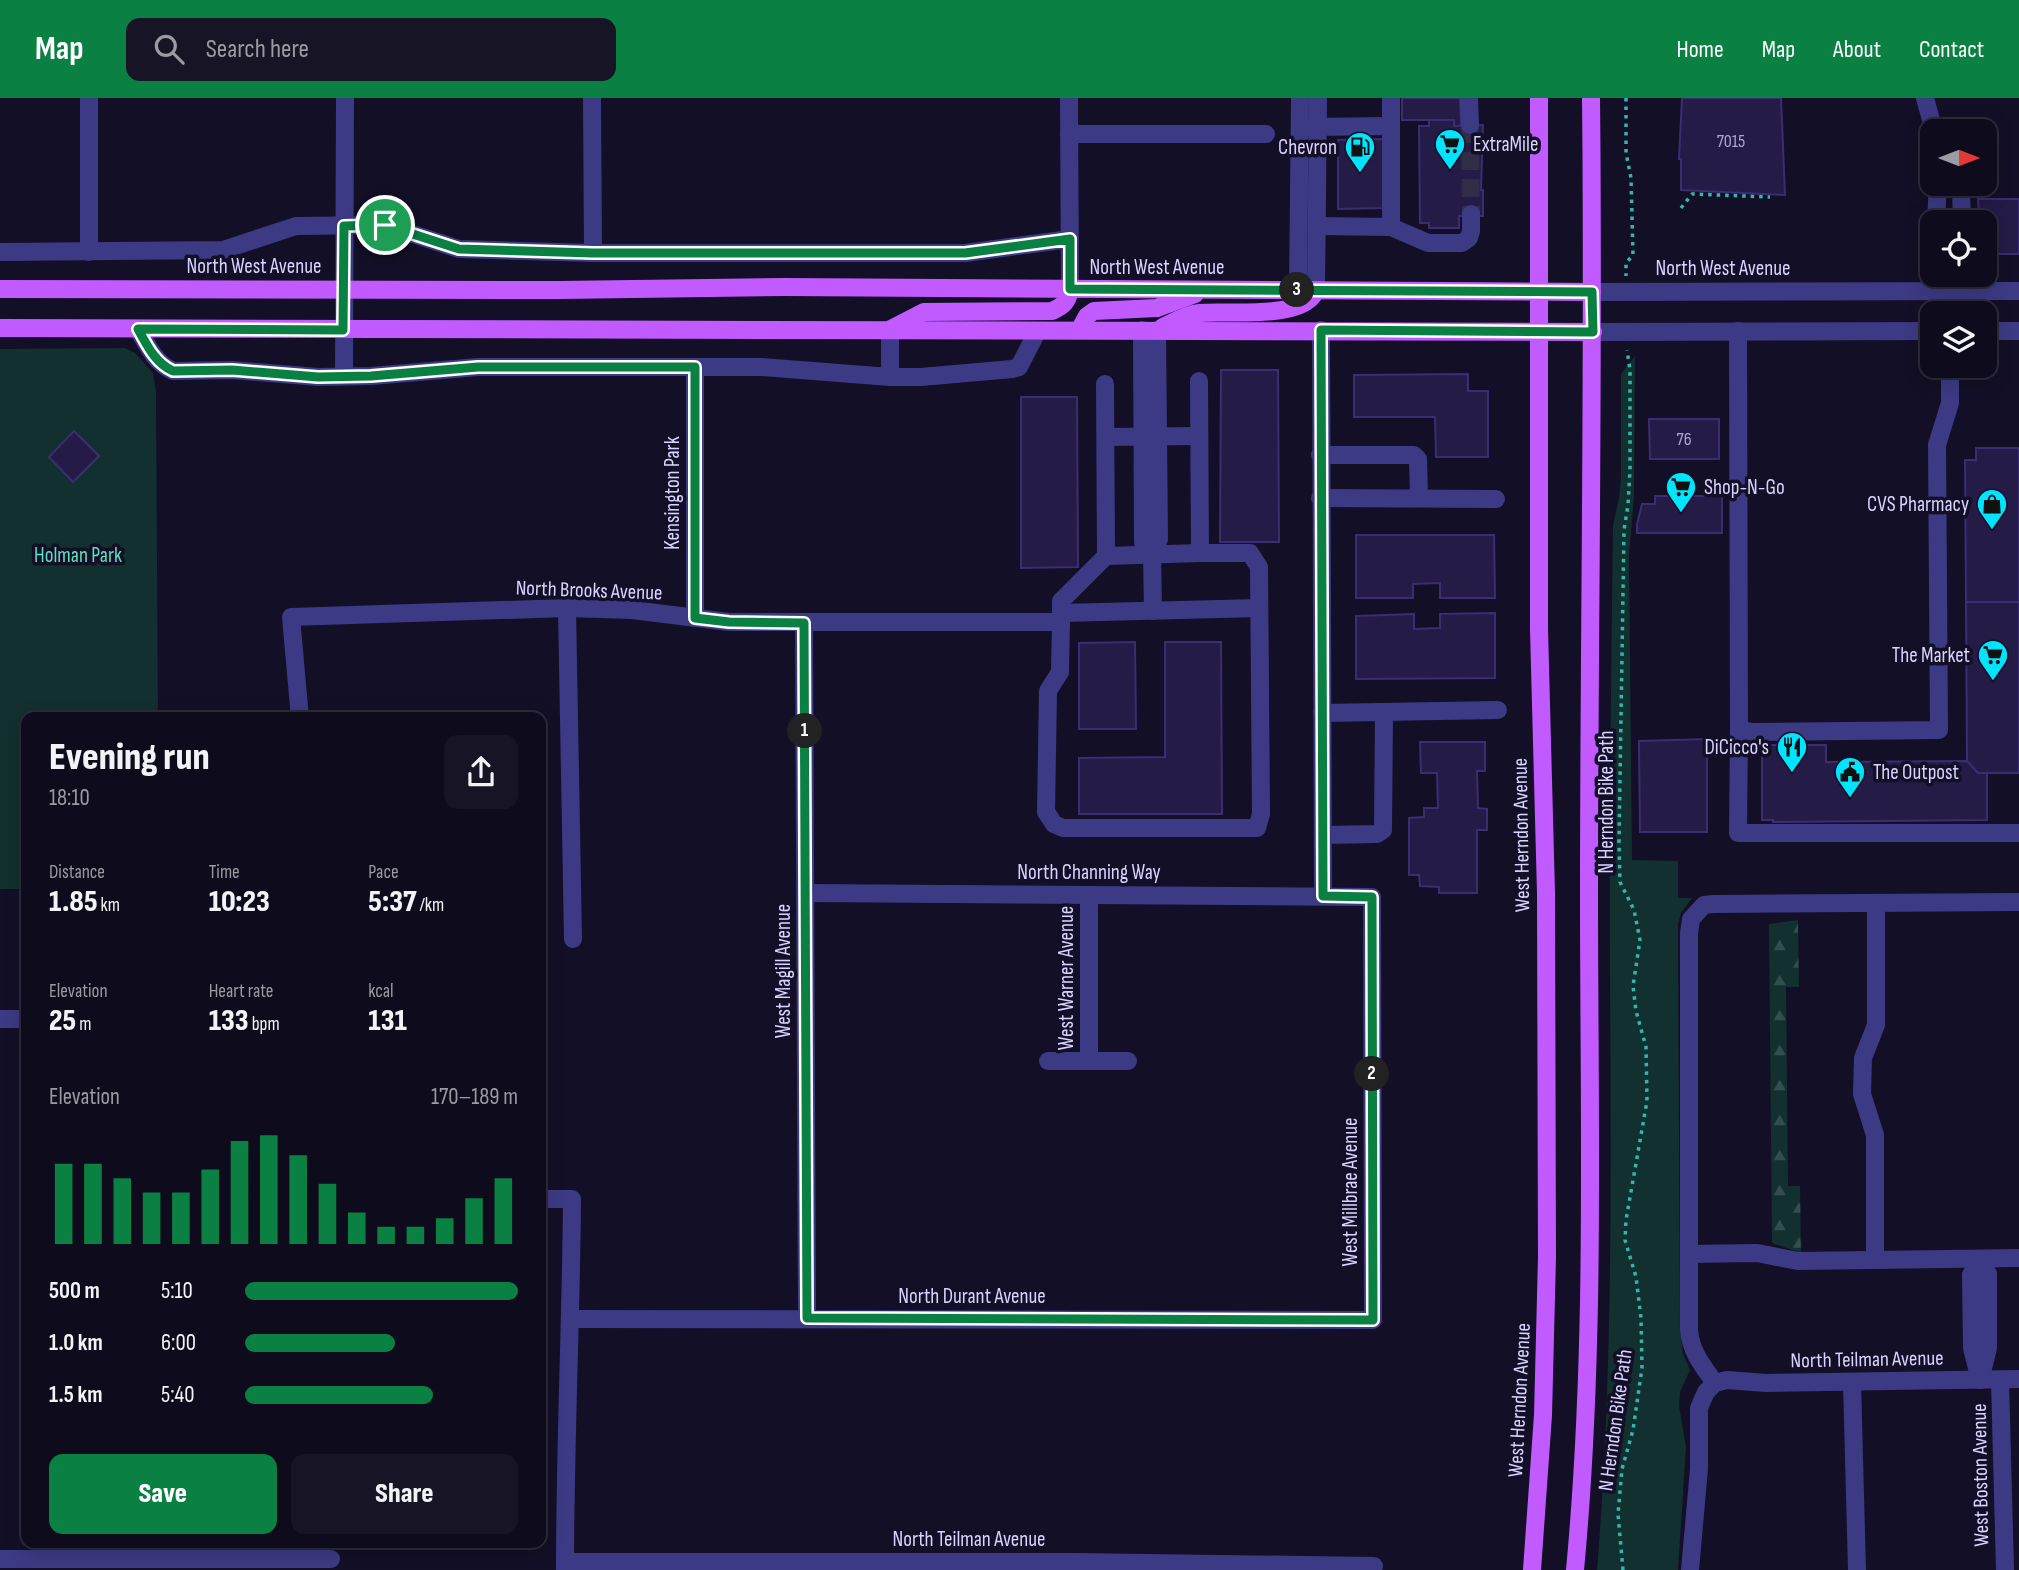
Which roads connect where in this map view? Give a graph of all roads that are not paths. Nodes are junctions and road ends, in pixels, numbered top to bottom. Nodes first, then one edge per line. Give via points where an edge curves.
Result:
1 (89, 98) edge
2 (345, 98) edge
3 (592, 98) edge
4 (1069, 98) edge
5 (1300, 98) edge
6 (1318, 98) edge
7 (1539, 98) edge
8 (1591, 98) edge
9 (1925, 98) edge
10 (1392, 99) edge
11 (1469, 99) edge
12 (1931, 119) edge
13 (1470, 125) tunnel mouth
14 (1309, 127) junction
15 (1391, 127) junction
16 (1069, 134) junction
17 (1266, 134) dead end
18 (1471, 214) tunnel mouth
19 (344, 226) junction
20 (1318, 226) junction
21 (1391, 227) junction
22 (1070, 239) junction
23 (0, 252) edge
24 (89, 252) junction
25 (593, 253) junction
26 (1920, 281) edge
27 (1994, 287) edge
28 (0, 289) edge
29 (343, 289) junction
30 (1070, 289) junction
31 (1208, 290) junction
32 (1307, 290) junction
33 (1541, 290) junction
34 (2019, 291) edge
35 (1592, 292) junction
36 (0, 328) edge
37 (138, 329) junction
38 (1080, 329) junction
39 (343, 330) junction
40 (890, 330) junction
41 (1149, 330) junction
42 (1321, 330) junction
43 (1540, 331) junction
44 (1738, 331) junction
45 (1920, 331) edge
46 (1997, 331) edge
47 (2019, 331) edge
48 (1037, 332) junction
49 (1593, 332) junction
50 (695, 367) junction
51 (344, 376) junction
52 (890, 377) junction
53 (1950, 378) edge
54 (1199, 380) dead end
55 (1105, 384) dead end
56 (1199, 436) junction
57 (1106, 437) junction
58 (1150, 437) junction
59 (1320, 455) junction
60 (1320, 498) junction
61 (1419, 498) junction
62 (1496, 499) dead end
63 (1200, 553) junction
64 (1152, 555) junction
65 (1106, 556) junction
66 (567, 608) junction
67 (1259, 608) junction
68 (1153, 611) junction
69 (1060, 617) junction
70 (695, 618) junction
71 (804, 623) junction
72 (1498, 710) dead end
73 (300, 712) edge
74 (1384, 712) junction
75 (1322, 713) junction
76 (1739, 730) junction
77 (2019, 833) edge
78 (1323, 835) junction
79 (806, 893) junction
80 (1088, 895) junction
81 (1323, 896) junction
82 (1372, 897) joint
83 (2019, 902) edge
84 (1876, 903) junction
85 (573, 939) dead end
86 (0, 1019) edge
87 (21, 1019) edge
88 (1048, 1061) dead end
89 (1089, 1061) junction
90 (1128, 1061) dead end
91 (546, 1199) edge
92 (1689, 1254) junction
93 (2019, 1258) edge
94 (1980, 1259) junction
95 (1875, 1260) junction
96 (807, 1318) junction
97 (571, 1319) junction
98 (1373, 1320) joint
99 (2019, 1379) edge
100 (1980, 1380) junction
101 (2000, 1380) junction
102 (1852, 1382) junction
103 (1715, 1383) junction
104 (331, 1557) edge
105 (0, 1559) edge
106 (87, 1564) edge
107 (565, 1566) edge
108 (812, 1566) edge
109 (1075, 1566) edge
110 (1374, 1568) edge
111 (1532, 1570) edge
112 (1575, 1570) edge
113 (1690, 1570) edge
114 (1857, 1570) edge
115 (2005, 1570) edge

1 - 24 street
2 - 19 street
3 - 25 street
4 - 16 street
5 - 14 street
6 - 14 street
7 - 33 main road, West Herndon Avenue
8 - 35 main road
9 - 12 street
10 - 15 street
11 - 13 street
14 - 15 street
14 - 20 street
14 - 32 street
15 - 21 street
16 - 17 street
16 - 22 street
18 - 21 street via 1469,238 1462,243 1428,243
19 - 24 street via 296,226 223,250
19 - 25 street via 385,225 459,249
19 - 29 street
20 - 21 street
20 - 32 street
22 - 25 street via 965,253
22 - 30 street
23 - 24 street
26 - 35 street, North West Avenue
27 - 34 street, North West Avenue
28 - 29 main road, North West Avenue
29 - 30 main road, North West Avenue
29 - 39 street
30 - 31 main road, North West Avenue
30 - 40 main road via 1062,307 1052,311 924,312
31 - 32 main road, North West Avenue
31 - 38 main road via 1157,308 1094,311
32 - 33 main road, North West Avenue
32 - 41 main road via 1311,300 1299,306 1264,312 1196,313
33 - 35 main road, North West Avenue
33 - 43 main road, West Herndon Avenue
35 - 49 main road
36 - 37 main road
37 - 39 main road
37 - 51 street via 164,367 173,371
38 - 41 main road
38 - 48 main road
39 - 40 main road
39 - 51 street
40 - 48 main road
40 - 52 street
41 - 42 main road
41 - 58 street
42 - 43 main road
42 - 59 street
43 - 49 main road
43 - 111 main road, West Herndon Avenue via 1547,1257 1543,1415
44 - 45 street
44 - 49 street
44 - 76 street
46 - 47 street
48 - 52 street via 1019,367
49 - 112 main road via 1588,1335
50 - 51 street via 478,367
50 - 52 street
50 - 70 street, Kensington Park
53 - 76 street via 1950,403 1937,445 1939,730
54 - 56 street
55 - 57 street
56 - 58 street
56 - 63 street
57 - 58 street
57 - 65 street
58 - 64 street via 1159,539
59 - 60 street
59 - 61 street via 1414,455 1418,459
60 - 61 street
60 - 75 street
61 - 62 street
63 - 64 street
63 - 67 street via 1250,553 1259,567
64 - 65 street
64 - 68 street
65 - 69 street via 1060,601
66 - 70 street, North Brooks Avenue
66 - 73 street, North Brooks Avenue via 292,617
66 - 85 street
67 - 68 street, North Brooks Avenue
67 - 69 street via 1261,814 1257,828 1063,828 1054,824 1046,812 1048,691 1060,672
68 - 69 street, North Brooks Avenue
69 - 71 street, North Brooks Avenue via 1011,623
70 - 71 street, North Brooks Avenue
71 - 79 street, West Magill Avenue
72 - 74 street
74 - 75 street
74 - 78 street via 1383,830
75 - 78 street
76 - 77 street via 1738,833
78 - 81 street
79 - 80 street, North Channing Way
79 - 96 street, West Magill Avenue
80 - 81 street, North Channing Way
80 - 89 street, West Warner Avenue
81 - 82 street, North Channing Way
82 - 98 street, West Millbrae Avenue
83 - 84 street
84 - 92 street via 1713,904 1704,905 1692,919
84 - 95 street via 1876,1026 1864,1058 1862,1094 1875,1135
86 - 87 street
88 - 89 street, West Warner Avenue
89 - 90 street, West Warner Avenue
91 - 97 street via 572,1199
92 - 95 street
92 - 103 street via 1690,1345
93 - 94 street
94 - 95 street
94 - 100 street via 1988,1274 1988,1348
96 - 97 street, North Durant Avenue
96 - 98 street, North Durant Avenue
97 - 107 street
99 - 101 street, North Teilman Avenue
100 - 101 street, North Teilman Avenue
100 - 102 street, North Teilman Avenue
101 - 115 street, West Boston Avenue
102 - 103 street, North Teilman Avenue
102 - 114 street
103 - 113 street via 1699,1408
104 - 106 street
105 - 106 street
107 - 108 street, North Teilman Avenue
108 - 109 street, North Teilman Avenue
109 - 110 street, North Teilman Avenue

